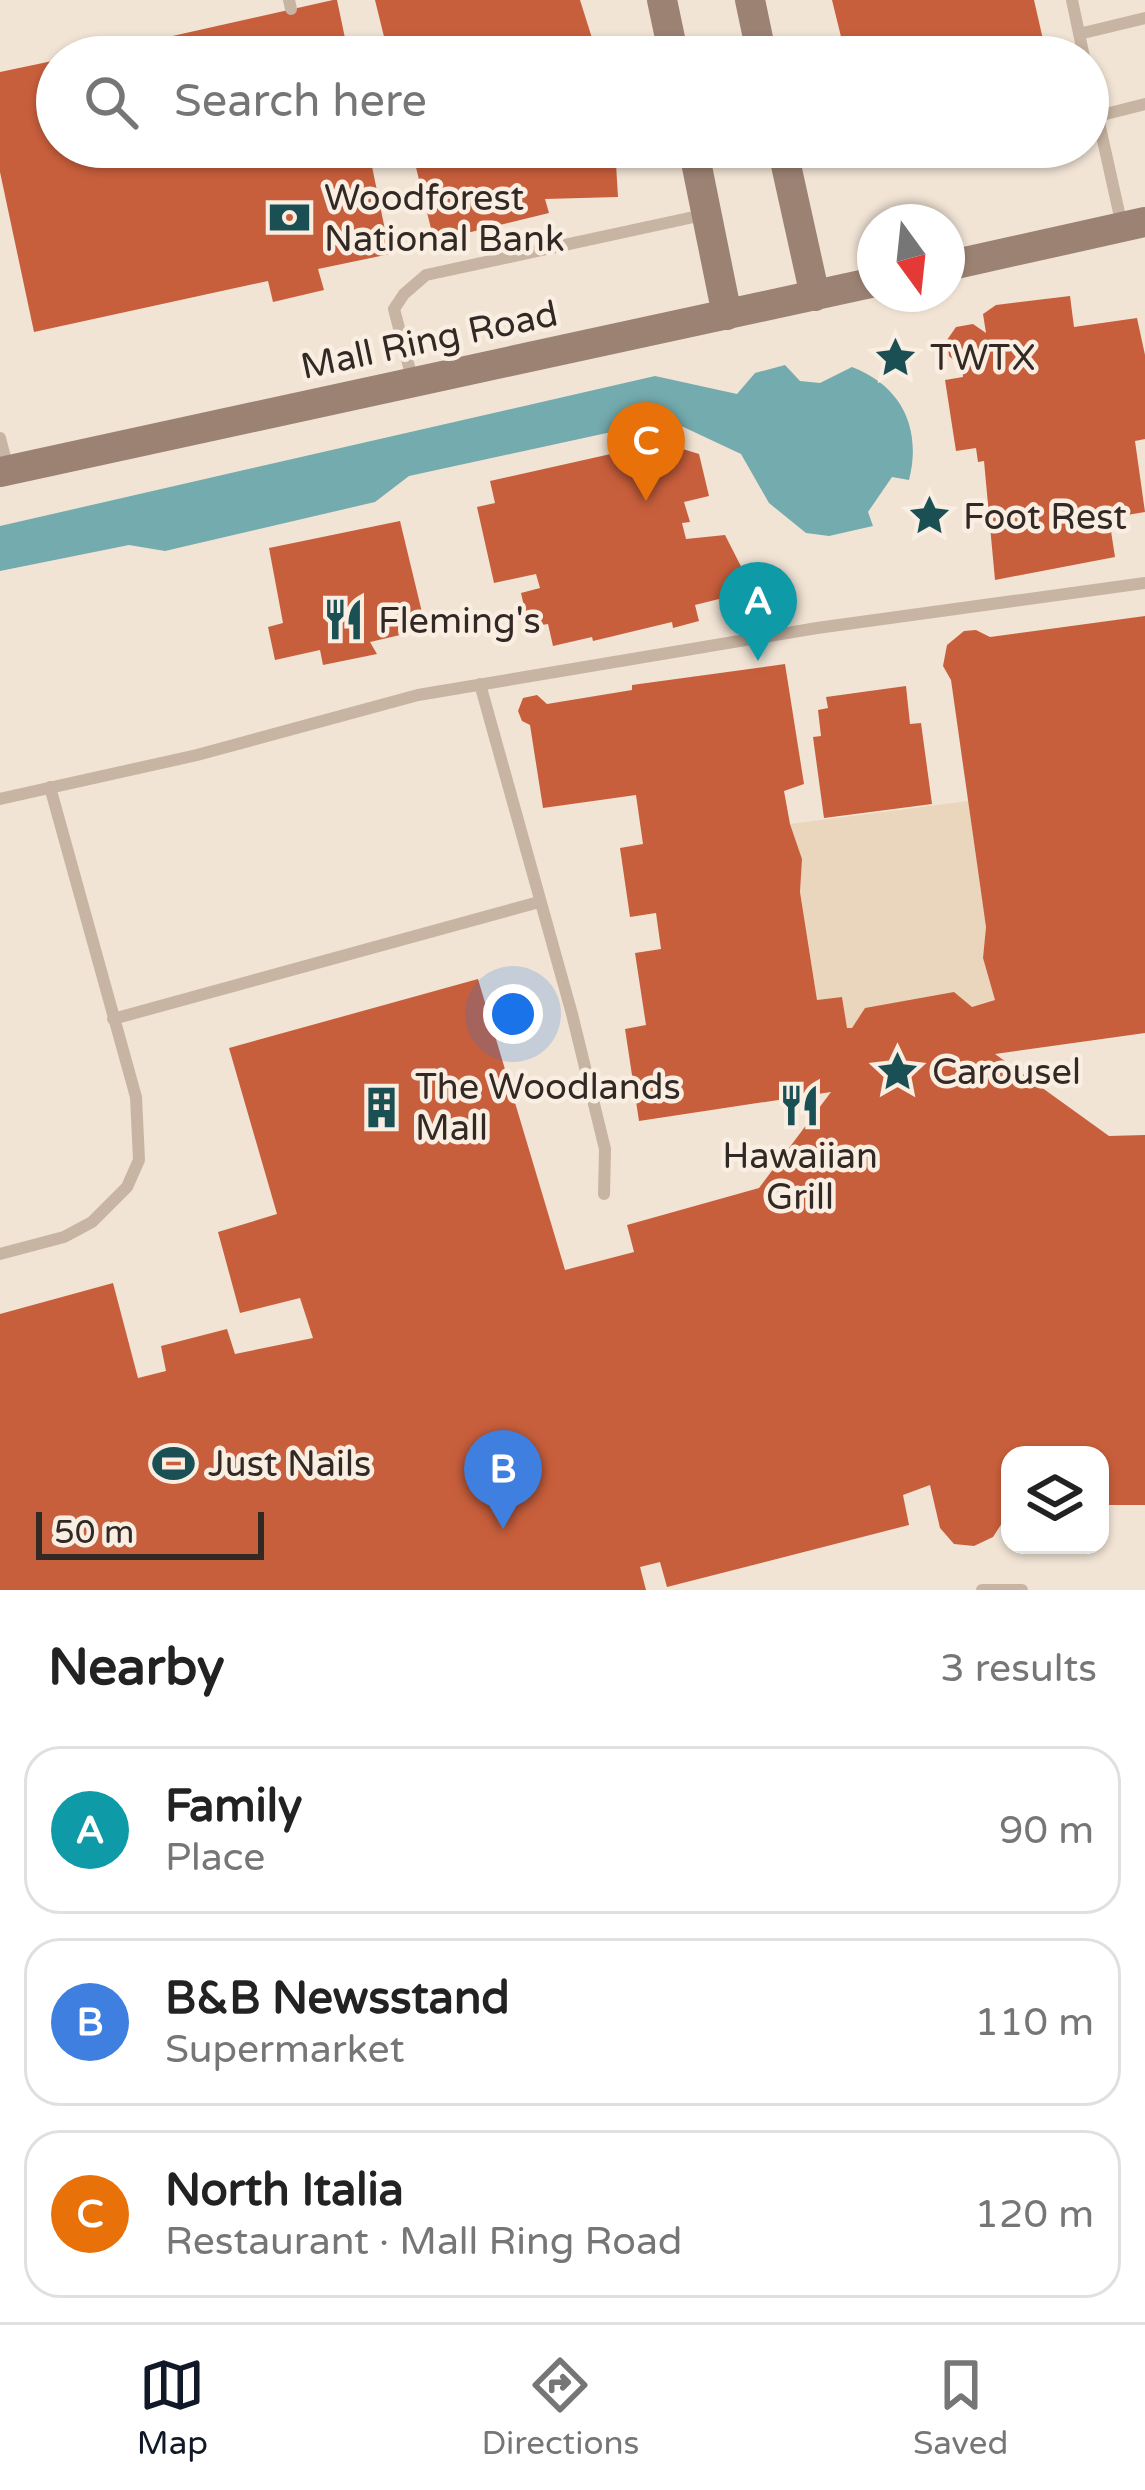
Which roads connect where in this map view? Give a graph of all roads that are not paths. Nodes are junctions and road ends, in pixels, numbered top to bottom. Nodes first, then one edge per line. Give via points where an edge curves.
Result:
1 (662, 0) edge
2 (750, 0) edge
3 (1072, 0) edge
4 (1145, 18) edge
5 (1079, 34) joint
6 (670, 36) edge
7 (758, 36) edge
8 (1145, 104) edge
9 (1109, 113) edge
10 (1109, 151) edge
11 (697, 168) edge
12 (787, 168) edge
13 (707, 214) junction
14 (1134, 225) edge
15 (965, 262) edge
16 (857, 286) edge
17 (815, 296) junction
18 (727, 315) junction
19 (413, 383) junction
20 (0, 438) edge
21 (4, 471) edge
22 (1145, 583) edge
23 (480, 684) junction
24 (50, 787) junction
25 (0, 799) edge
26 (539, 902) junction
27 (113, 1018) junction
28 (604, 1194) dead end
29 (0, 1254) edge
30 (982, 1590) edge
31 (1022, 1590) edge

1 - 6 street
2 - 7 street
3 - 5 lane
4 - 5 lane
8 - 9 lane
10 - 14 lane
11 - 13 street
12 - 17 street
13 - 18 street
13 - 19 lane via 426,275 394,309
14 - 15 street
16 - 17 street, Mall Ring Road
17 - 18 street, Mall Ring Road
18 - 19 street, Mall Ring Road
19 - 21 street, Mall Ring Road
20 - 21 lane
22 - 23 lane
23 - 24 lane
23 - 26 lane
24 - 25 lane
24 - 27 lane
26 - 27 lane
26 - 28 lane via 604,1149
27 - 29 lane via 136,1097 140,1160 127,1187 92,1222
30 - 31 lane

